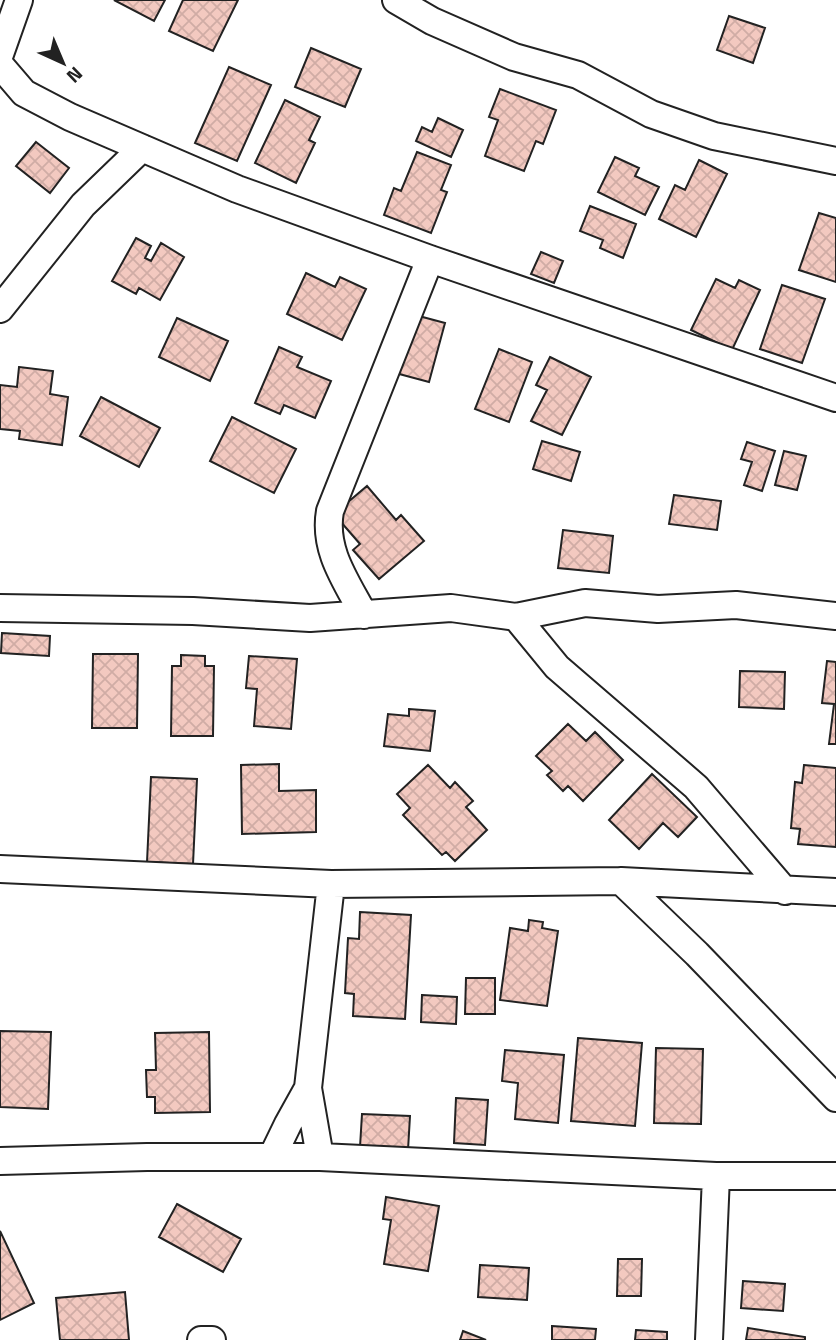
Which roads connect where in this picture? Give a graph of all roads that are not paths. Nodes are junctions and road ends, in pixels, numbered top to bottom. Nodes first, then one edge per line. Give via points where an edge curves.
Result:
1 (19, 0) edge
2 (396, 0) edge
3 (0, 54) edge
4 (0, 65) edge
5 (142, 148) junction
6 (836, 161) edge
7 (430, 259) junction
8 (0, 309) edge
9 (836, 398) edge
10 (0, 608) edge
11 (365, 614) junction
12 (836, 616) edge
13 (516, 617) junction
14 (0, 869) edge
15 (621, 881) junction
16 (331, 884) junction
17 (785, 891) junction
18 (836, 892) edge
19 (308, 1088) junction
20 (836, 1098) edge
21 (272, 1157) junction
22 (320, 1157) junction
23 (0, 1161) edge
24 (716, 1176) junction
25 (836, 1177) edge
26 (201, 1340) edge
27 (212, 1340) edge
28 (709, 1340) edge

1 - 3 street
2 - 6 street via 514,57 578,75 663,118 714,136
4 - 5 street via 24,93
5 - 7 street via 237,189
5 - 8 street via 83,205
7 - 9 street
7 - 11 street via 330,511 327,530 332,553
10 - 11 street via 310,618
11 - 13 street via 452,608
12 - 13 street via 736,605 659,608 585,604
13 - 17 street via 557,667 696,787
14 - 16 street
15 - 16 street
15 - 17 street
15 - 20 street
16 - 19 street
17 - 18 street
19 - 21 street
19 - 22 street
21 - 22 street
21 - 23 street
22 - 24 street
24 - 25 street
24 - 28 street
26 - 27 street

